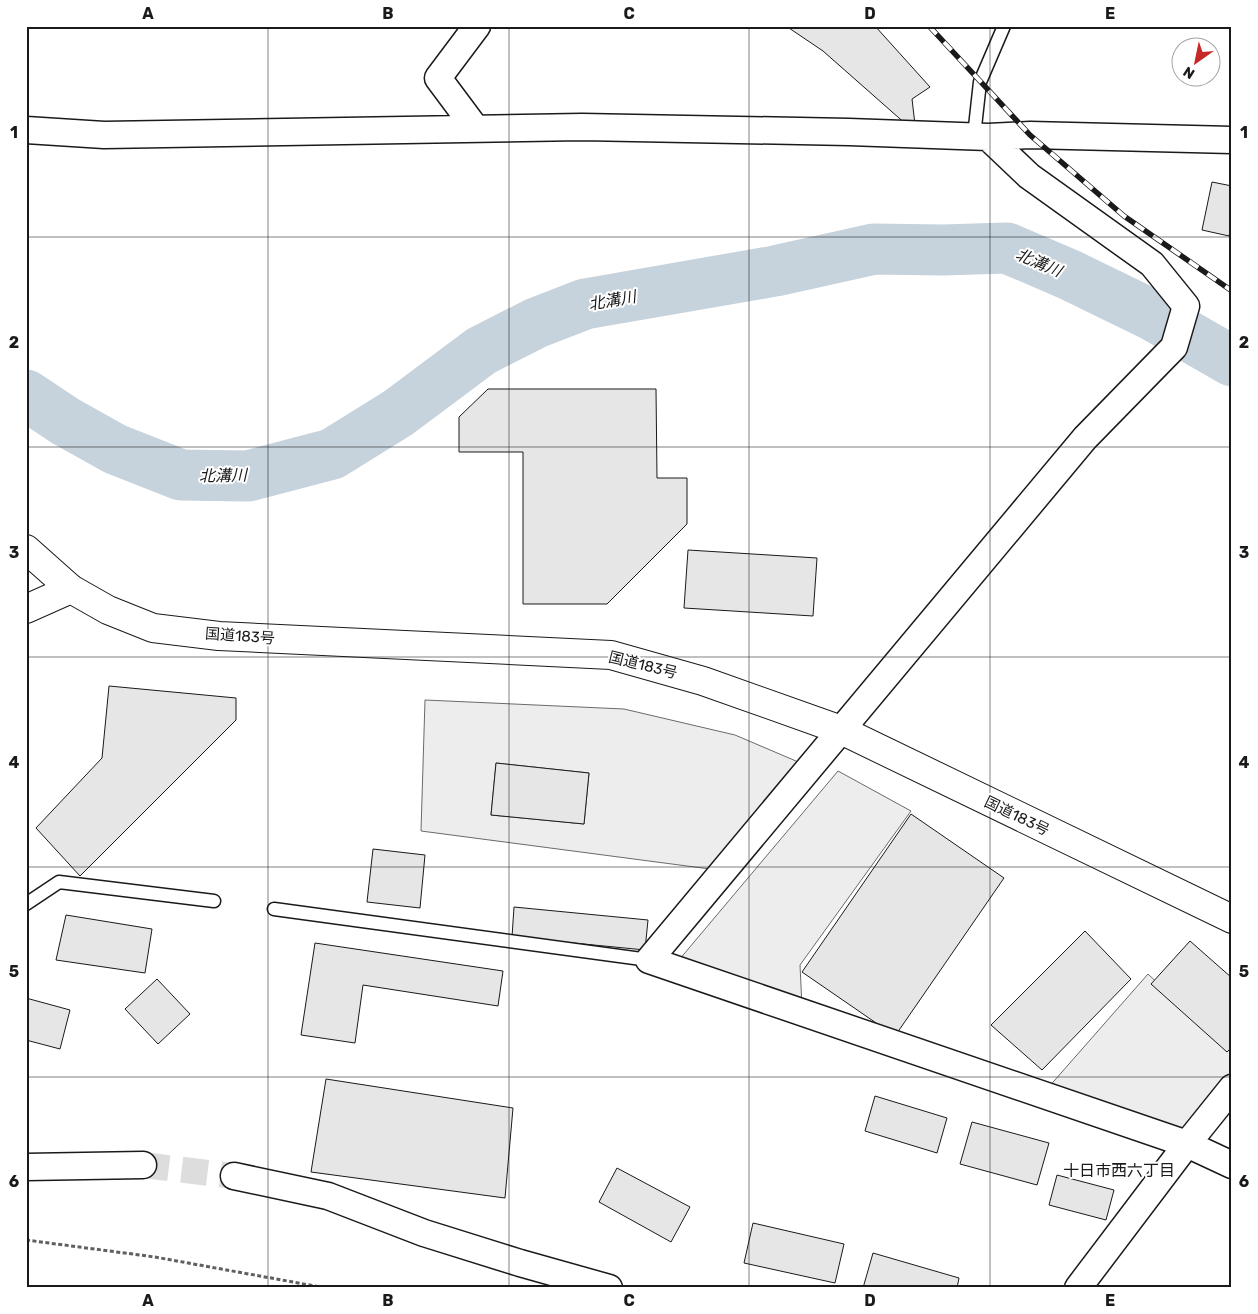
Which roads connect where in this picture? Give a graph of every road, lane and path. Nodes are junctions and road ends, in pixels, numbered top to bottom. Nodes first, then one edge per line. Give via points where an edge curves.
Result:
1 (478, 26) edge
2 (1004, 26) edge
3 (476, 129) junction
4 (26, 130) edge
5 (981, 136) junction
6 (1232, 140) edge
7 (26, 549) edge
8 (71, 589) junction
9 (26, 609) edge
10 (841, 730) junction
11 (214, 901) dead end
12 (26, 904) edge
13 (274, 909) dead end
14 (1232, 919) edge
15 (649, 960) junction
16 (1232, 1088) edge
17 (1187, 1144) junction
18 (143, 1165) tunnel mouth
19 (1232, 1166) edge
20 (26, 1167) edge
21 (234, 1176) tunnel mouth
22 (26, 1240) edge
23 (326, 1288) edge
24 (609, 1288) edge
25 (1078, 1288) edge

1 - 3 street via 438,78
2 - 5 lane via 980,82
3 - 4 street via 104,135
3 - 5 street via 582,127
5 - 6 street
5 - 10 street via 1029,176 1152,264 1186,306 1174,347 1085,438
7 - 8 main road, 国道183号
8 - 9 main road
8 - 10 main road, 国道183号 via 108,610 153,628 219,636 611,655 703,681
10 - 14 main road, 国道183号
10 - 15 street
11 - 12 lane via 59,882
13 - 15 lane
15 - 17 street
16 - 17 street
17 - 19 street
17 - 25 street
18 - 20 street
21 - 24 street via 328,1196 424,1233
22 - 23 path via 155,1257

